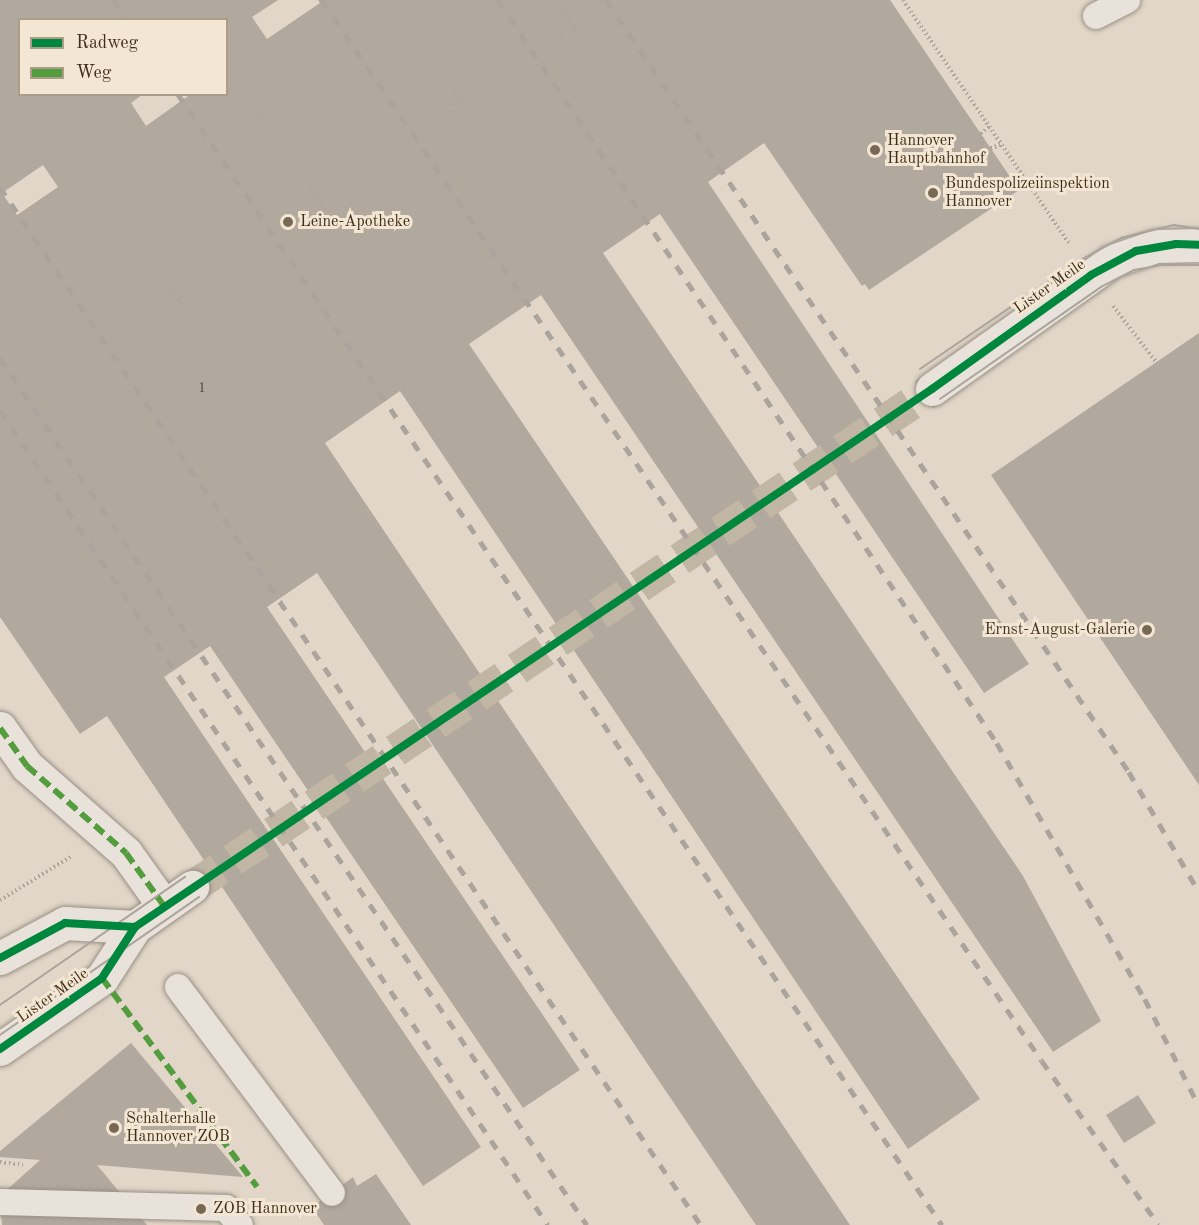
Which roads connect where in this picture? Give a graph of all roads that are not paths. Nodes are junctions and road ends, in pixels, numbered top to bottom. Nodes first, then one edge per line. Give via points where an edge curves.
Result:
1 (1126, 0) edge
2 (1096, 16) dead end
3 (1199, 245) edge
4 (932, 389) tunnel mouth
5 (0, 728) edge
6 (192, 887) tunnel mouth
7 (164, 906) junction
8 (135, 927) junction
9 (0, 958) edge
10 (178, 987) dead end
11 (0, 1049) edge
12 (332, 1193) dead end
13 (0, 1202) edge
14 (208, 1217) edge
15 (240, 1225) edge

1 - 2 lane
3 - 4 street, Lister Meile via 1156,246 1112,261
5 - 7 street via 27,766 126,853
6 - 7 street, Lister Meile
7 - 8 street, Lister Meile
8 - 9 street via 65,922
8 - 11 street, Lister Meile via 102,978
10 - 12 lane
13 - 14 lane
14 - 15 lane via 226,1208

